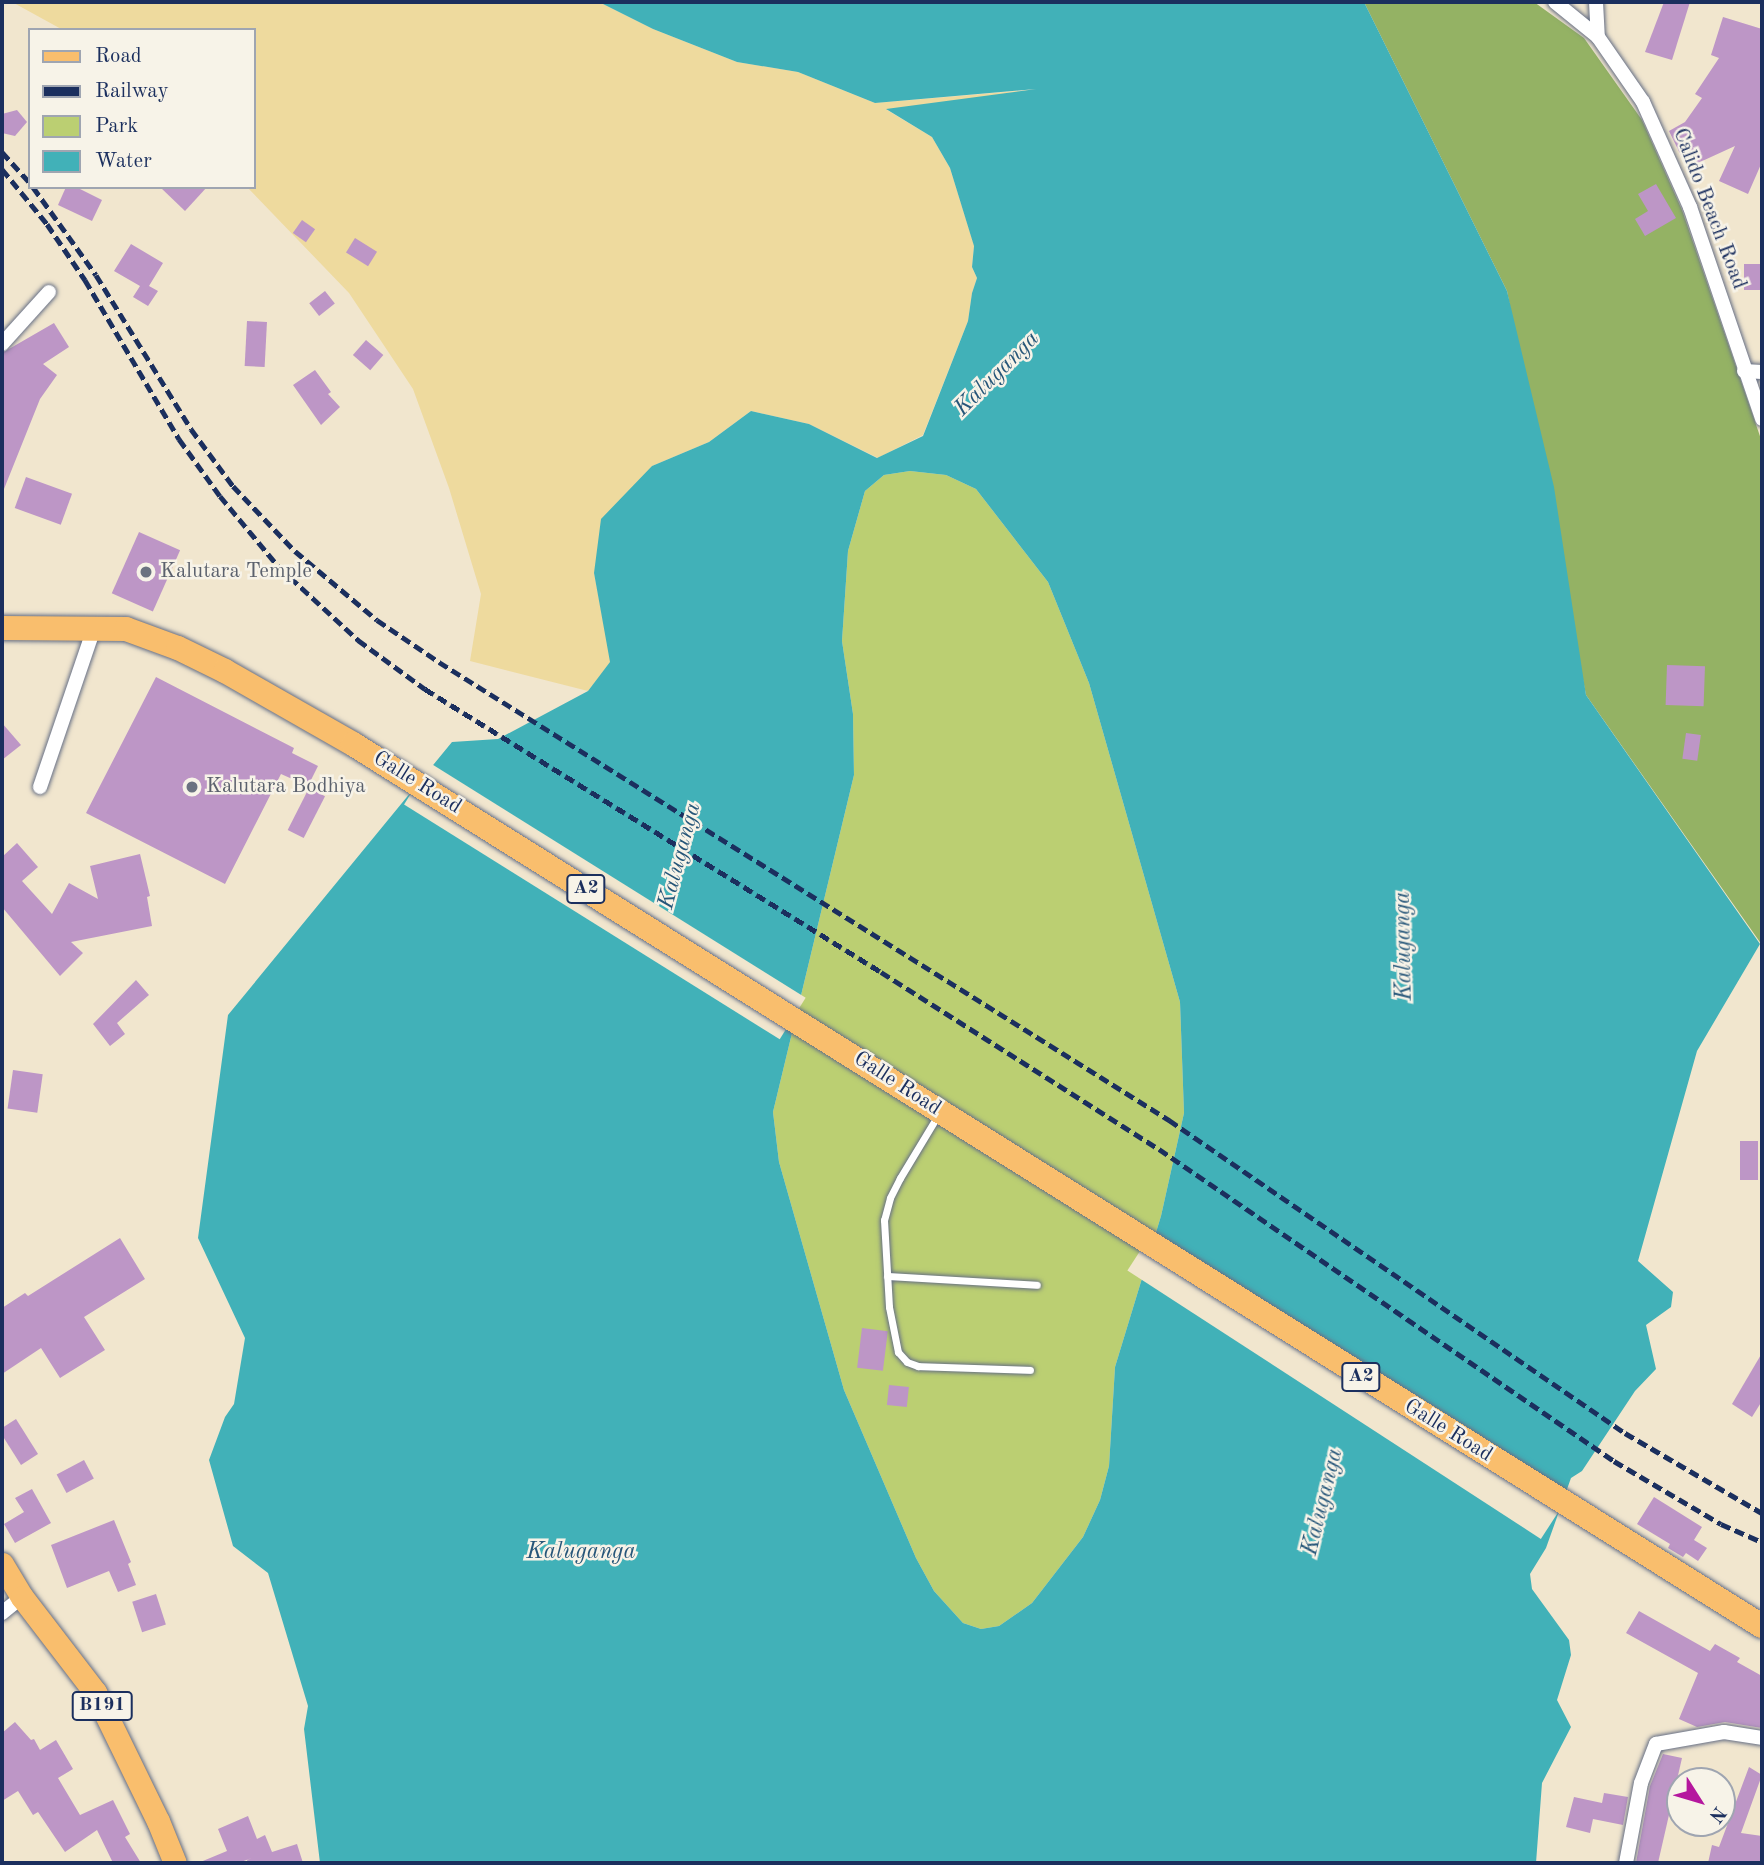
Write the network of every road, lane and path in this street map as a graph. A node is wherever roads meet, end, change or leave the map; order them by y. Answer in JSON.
{"nodes":[{"id":1,"x":1555,"y":2,"type":"edge"},
{"id":2,"x":1596,"y":2,"type":"edge"},
{"id":3,"x":1598,"y":37,"type":"junction"},
{"id":4,"x":49,"y":292,"type":"dead end"},
{"id":5,"x":2,"y":344,"type":"edge"},
{"id":6,"x":1744,"y":371,"type":"junction"},
{"id":7,"x":1762,"y":372,"type":"edge"},
{"id":8,"x":1762,"y":419,"type":"edge"},
{"id":9,"x":2,"y":628,"type":"edge"},
{"id":10,"x":94,"y":628,"type":"junction"},
{"id":11,"x":40,"y":787,"type":"dead end"},
{"id":12,"x":941,"y":1112,"type":"junction"},
{"id":13,"x":887,"y":1276,"type":"junction"},
{"id":14,"x":1037,"y":1285,"type":"dead end"},
{"id":15,"x":1030,"y":1370,"type":"dead end"},
{"id":16,"x":2,"y":1564,"type":"edge"},
{"id":17,"x":22,"y":1597,"type":"junction"},
{"id":18,"x":2,"y":1613,"type":"edge"},
{"id":19,"x":1762,"y":1626,"type":"edge"},
{"id":20,"x":1762,"y":1738,"type":"edge"},
{"id":21,"x":175,"y":1863,"type":"edge"},
{"id":22,"x":1626,"y":1863,"type":"edge"}],
"edges":[{"from":1,"to":3,"type":"street","name":"Calido Beach Road"},
{"from":2,"to":3,"type":"street"},
{"from":3,"to":6,"type":"street","name":"Calido Beach Road"},
{"from":4,"to":5,"type":"street"},
{"from":6,"to":7,"type":"street"},
{"from":6,"to":8,"type":"street","name":"Calido Beach Road"},
{"from":9,"to":10,"type":"highway","name":"Galle Road","number":"A2"},
{"from":10,"to":11,"type":"street"},
{"from":10,"to":12,"type":"highway","name":"Galle Road","number":"A2"},
{"from":12,"to":13,"type":"lane"},
{"from":12,"to":19,"type":"highway","name":"Galle Road","number":"A2"},
{"from":13,"to":14,"type":"lane"},
{"from":13,"to":15,"type":"lane"},
{"from":16,"to":17,"type":"main road","number":"B191"},
{"from":17,"to":18,"type":"street"},
{"from":17,"to":21,"type":"main road","number":"B191"},
{"from":20,"to":22,"type":"street"}]}
